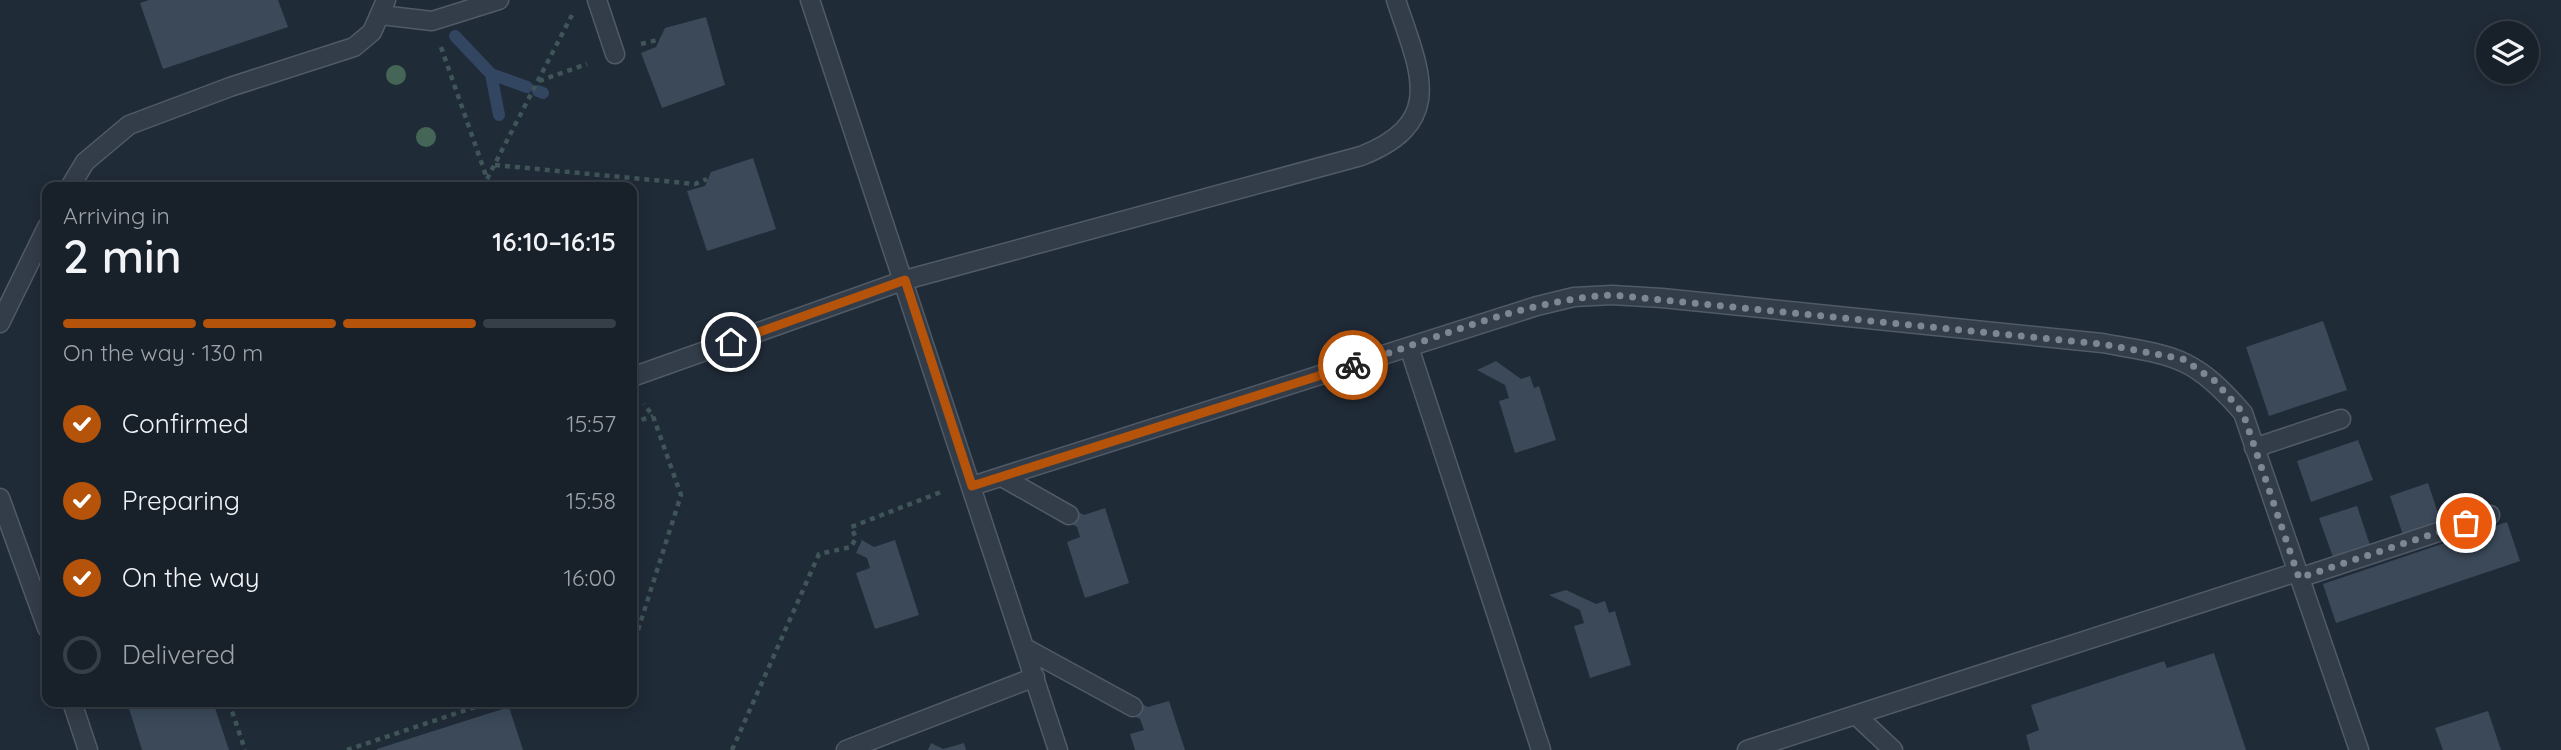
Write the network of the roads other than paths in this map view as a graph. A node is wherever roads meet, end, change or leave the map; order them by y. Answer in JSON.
{"nodes":[{"id":1,"x":499,"y":0,"type":"edge"},
{"id":2,"x":597,"y":0,"type":"edge"},
{"id":3,"x":810,"y":0,"type":"edge"},
{"id":4,"x":1396,"y":0,"type":"edge"},
{"id":5,"x":383,"y":8,"type":"edge"},
{"id":6,"x":615,"y":54,"type":"dead end"},
{"id":7,"x":73,"y":182,"type":"edge"},
{"id":8,"x":42,"y":237,"type":"edge"},
{"id":9,"x":905,"y":280,"type":"junction"},
{"id":10,"x":0,"y":323,"type":"edge"},
{"id":11,"x":1409,"y":347,"type":"junction"},
{"id":12,"x":637,"y":375,"type":"edge"},
{"id":13,"x":2341,"y":418,"type":"dead end"},
{"id":14,"x":2254,"y":449,"type":"junction"},
{"id":15,"x":1002,"y":477,"type":"junction"},
{"id":16,"x":971,"y":483,"type":"junction"},
{"id":17,"x":0,"y":498,"type":"edge"},
{"id":18,"x":2490,"y":515,"type":"dead end"},
{"id":19,"x":1069,"y":516,"type":"dead end"},
{"id":20,"x":2298,"y":575,"type":"junction"},
{"id":21,"x":39,"y":579,"type":"edge"},
{"id":22,"x":42,"y":597,"type":"edge"},
{"id":23,"x":1024,"y":648,"type":"junction"},
{"id":24,"x":1035,"y":677,"type":"junction"},
{"id":25,"x":74,"y":707,"type":"edge"},
{"id":26,"x":1133,"y":707,"type":"dead end"},
{"id":27,"x":1857,"y":716,"type":"junction"},
{"id":28,"x":88,"y":750,"type":"edge"},
{"id":29,"x":846,"y":750,"type":"edge"},
{"id":30,"x":1058,"y":750,"type":"edge"},
{"id":31,"x":1541,"y":750,"type":"edge"},
{"id":32,"x":1747,"y":750,"type":"edge"},
{"id":33,"x":1893,"y":750,"type":"edge"},
{"id":34,"x":2359,"y":750,"type":"edge"}],
"edges":[{"from":1,"to":5,"type":"lane"},
{"from":2,"to":6,"type":"lane"},
{"from":3,"to":9,"type":"lane"},
{"from":4,"to":9,"type":"lane"},
{"from":5,"to":7,"type":"lane"},
{"from":8,"to":10,"type":"lane"},
{"from":9,"to":12,"type":"lane"},
{"from":9,"to":16,"type":"lane"},
{"from":11,"to":14,"type":"lane"},
{"from":11,"to":15,"type":"lane"},
{"from":11,"to":31,"type":"lane"},
{"from":13,"to":14,"type":"lane"},
{"from":14,"to":20,"type":"lane"},
{"from":15,"to":16,"type":"lane"},
{"from":15,"to":19,"type":"lane"},
{"from":16,"to":23,"type":"lane"},
{"from":17,"to":21,"type":"lane"},
{"from":18,"to":20,"type":"lane"},
{"from":20,"to":27,"type":"lane"},
{"from":20,"to":34,"type":"lane"},
{"from":21,"to":22,"type":"lane"},
{"from":23,"to":24,"type":"lane"},
{"from":23,"to":26,"type":"lane"},
{"from":24,"to":29,"type":"lane"},
{"from":24,"to":30,"type":"lane"},
{"from":25,"to":28,"type":"lane"},
{"from":27,"to":32,"type":"lane"},
{"from":27,"to":33,"type":"lane"}]}
